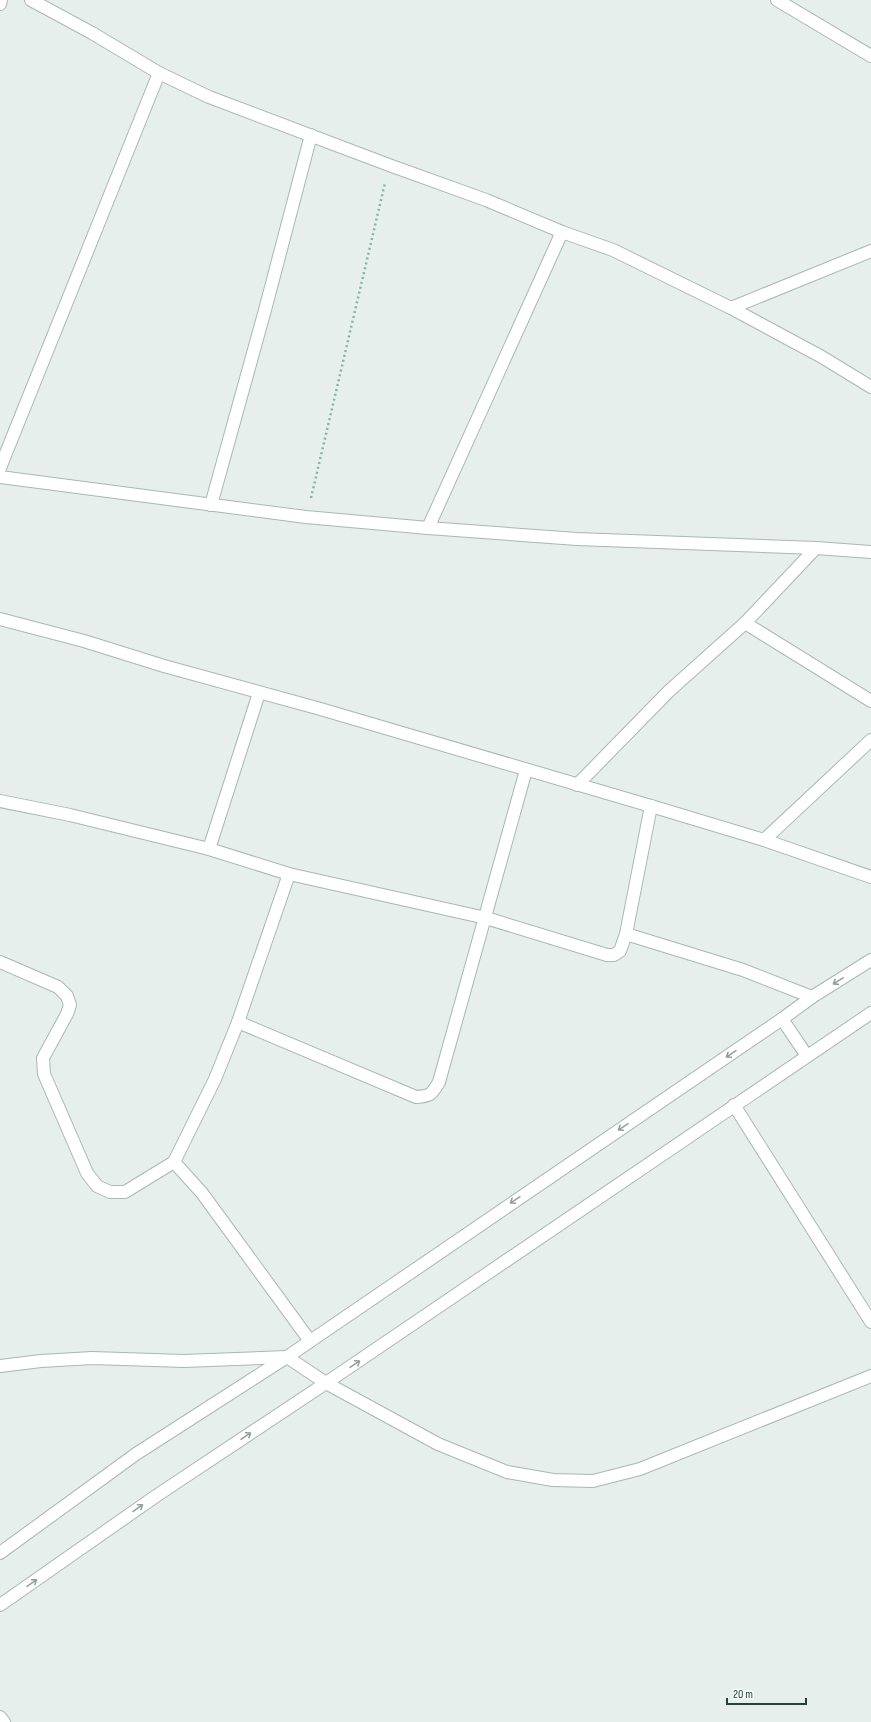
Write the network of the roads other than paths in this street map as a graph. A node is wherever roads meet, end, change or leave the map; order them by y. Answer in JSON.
{"nodes":[{"id":1,"x":1,"y":0,"type":"edge"},
{"id":2,"x":31,"y":0,"type":"edge"},
{"id":3,"x":777,"y":0,"type":"edge"},
{"id":4,"x":0,"y":4,"type":"edge"},
{"id":5,"x":871,"y":56,"type":"edge"},
{"id":6,"x":160,"y":74,"type":"junction"},
{"id":7,"x":311,"y":134,"type":"junction"},
{"id":8,"x":562,"y":232,"type":"junction"},
{"id":9,"x":871,"y":251,"type":"edge"},
{"id":10,"x":731,"y":308,"type":"junction"},
{"id":11,"x":871,"y":387,"type":"edge"},
{"id":12,"x":0,"y":468,"type":"edge"},
{"id":13,"x":0,"y":477,"type":"edge"},
{"id":14,"x":211,"y":505,"type":"junction"},
{"id":15,"x":428,"y":528,"type":"junction"},
{"id":16,"x":816,"y":548,"type":"junction"},
{"id":17,"x":871,"y":552,"type":"edge"},
{"id":18,"x":0,"y":619,"type":"edge"},
{"id":19,"x":745,"y":623,"type":"junction"},
{"id":20,"x":259,"y":693,"type":"junction"},
{"id":21,"x":871,"y":701,"type":"edge"},
{"id":22,"x":871,"y":740,"type":"edge"},
{"id":23,"x":526,"y":770,"type":"junction"},
{"id":24,"x":577,"y":785,"type":"junction"},
{"id":25,"x":0,"y":801,"type":"edge"},
{"id":26,"x":651,"y":806,"type":"junction"},
{"id":27,"x":764,"y":840,"type":"junction"},
{"id":28,"x":209,"y":849,"type":"junction"},
{"id":29,"x":289,"y":874,"type":"junction"},
{"id":30,"x":871,"y":877,"type":"edge"},
{"id":31,"x":486,"y":918,"type":"junction"},
{"id":32,"x":626,"y":934,"type":"junction"},
{"id":33,"x":871,"y":960,"type":"edge"},
{"id":34,"x":0,"y":962,"type":"edge"},
{"id":35,"x":812,"y":997,"type":"junction"},
{"id":36,"x":871,"y":1013,"type":"edge"},
{"id":37,"x":782,"y":1019,"type":"junction"},
{"id":38,"x":238,"y":1022,"type":"junction"},
{"id":39,"x":807,"y":1056,"type":"junction"},
{"id":40,"x":734,"y":1105,"type":"junction"},
{"id":41,"x":174,"y":1162,"type":"junction"},
{"id":42,"x":871,"y":1322,"type":"edge"},
{"id":43,"x":310,"y":1341,"type":"junction"},
{"id":44,"x":287,"y":1357,"type":"junction"},
{"id":45,"x":0,"y":1366,"type":"edge"},
{"id":46,"x":871,"y":1376,"type":"edge"},
{"id":47,"x":326,"y":1383,"type":"junction"},
{"id":48,"x":0,"y":1553,"type":"edge"},
{"id":49,"x":0,"y":1605,"type":"edge"},
{"id":50,"x":0,"y":1717,"type":"edge"},
{"id":51,"x":4,"y":1722,"type":"edge"}],
"edges":[{"from":1,"to":4,"type":"street"},
{"from":2,"to":6,"type":"street"},
{"from":3,"to":5,"type":"street"},
{"from":6,"to":7,"type":"street"},
{"from":6,"to":12,"type":"street"},
{"from":7,"to":8,"type":"street"},
{"from":7,"to":14,"type":"street"},
{"from":8,"to":10,"type":"street"},
{"from":8,"to":15,"type":"street"},
{"from":9,"to":10,"type":"street"},
{"from":10,"to":11,"type":"street"},
{"from":13,"to":14,"type":"street"},
{"from":14,"to":15,"type":"street"},
{"from":15,"to":16,"type":"street"},
{"from":16,"to":17,"type":"street"},
{"from":16,"to":19,"type":"street"},
{"from":18,"to":20,"type":"street"},
{"from":19,"to":21,"type":"street"},
{"from":19,"to":24,"type":"street"},
{"from":20,"to":23,"type":"street"},
{"from":20,"to":28,"type":"street"},
{"from":22,"to":27,"type":"street"},
{"from":23,"to":24,"type":"street"},
{"from":23,"to":31,"type":"street"},
{"from":24,"to":26,"type":"street"},
{"from":25,"to":28,"type":"street"},
{"from":26,"to":27,"type":"street"},
{"from":26,"to":32,"type":"street"},
{"from":27,"to":30,"type":"street"},
{"from":28,"to":29,"type":"street"},
{"from":29,"to":31,"type":"street"},
{"from":29,"to":38,"type":"street"},
{"from":31,"to":32,"type":"street"},
{"from":31,"to":38,"type":"street"},
{"from":32,"to":35,"type":"street"},
{"from":33,"to":35,"type":"street","one_way":true},
{"from":34,"to":41,"type":"street"},
{"from":35,"to":37,"type":"street"},
{"from":36,"to":39,"type":"street"},
{"from":37,"to":39,"type":"street"},
{"from":37,"to":43,"type":"street","one_way":true},
{"from":38,"to":41,"type":"street"},
{"from":39,"to":40,"type":"street"},
{"from":40,"to":42,"type":"street"},
{"from":47,"to":40,"type":"street","one_way":true},
{"from":41,"to":43,"type":"street"},
{"from":43,"to":44,"type":"street"},
{"from":44,"to":45,"type":"street"},
{"from":44,"to":47,"type":"street"},
{"from":44,"to":48,"type":"street"},
{"from":46,"to":47,"type":"street"},
{"from":49,"to":47,"type":"street","one_way":true},
{"from":50,"to":51,"type":"street"}]}
